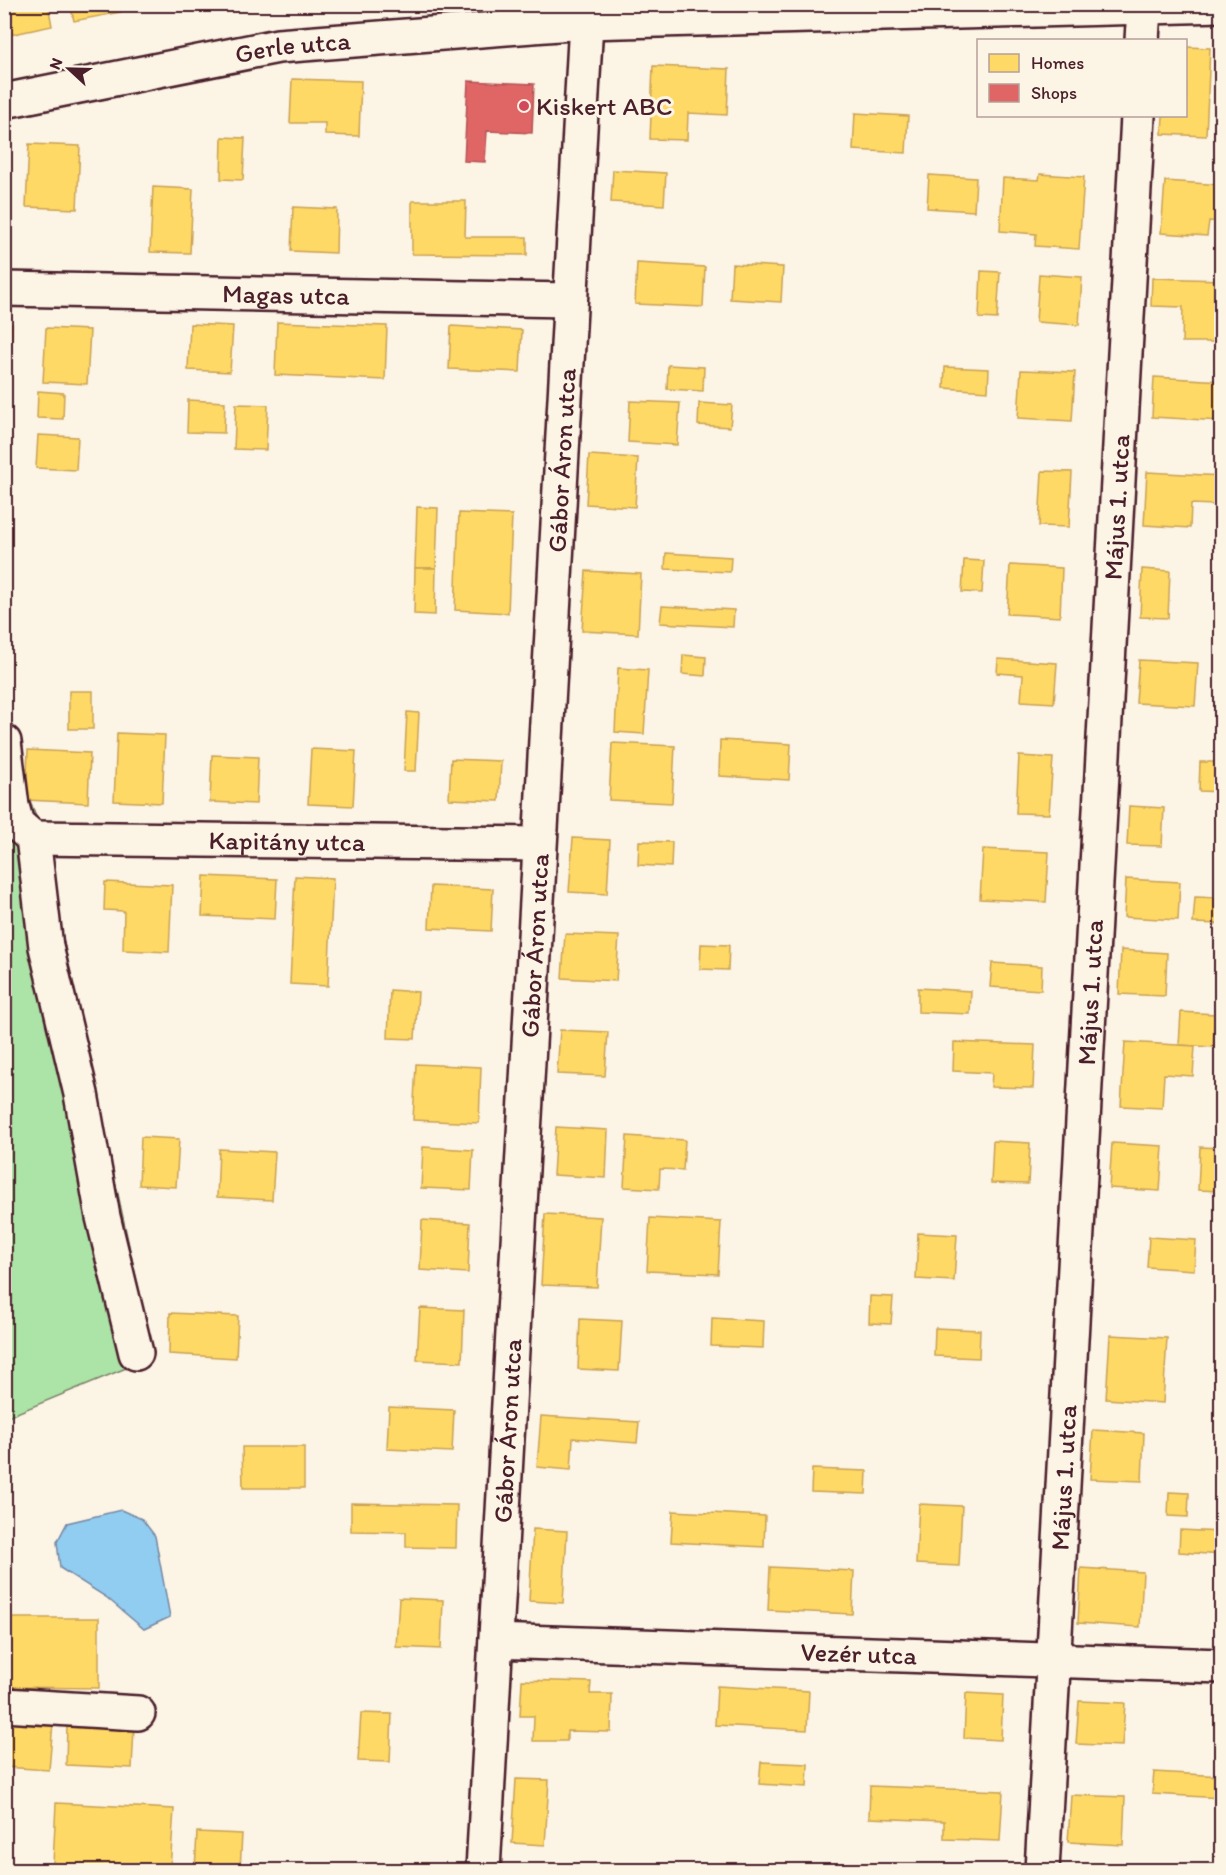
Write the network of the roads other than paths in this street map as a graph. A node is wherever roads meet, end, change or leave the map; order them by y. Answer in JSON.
{"nodes":[{"id":1,"x":1221,"y":5,"type":"edge"},
{"id":2,"x":1144,"y":8,"type":"junction"},
{"id":3,"x":586,"y":14,"type":"edge"},
{"id":4,"x":1142,"y":39,"type":"edge"},
{"id":5,"x":4,"y":101,"type":"edge"},
{"id":6,"x":1138,"y":117,"type":"edge"},
{"id":7,"x":4,"y":289,"type":"edge"},
{"id":8,"x":569,"y":300,"type":"junction"},
{"id":9,"x":4,"y":742,"type":"edge"},
{"id":10,"x":33,"y":838,"type":"junction"},
{"id":11,"x":539,"y":844,"type":"junction"},
{"id":12,"x":136,"y":1353,"type":"dead end"},
{"id":13,"x":496,"y":1641,"type":"junction"},
{"id":14,"x":1053,"y":1662,"type":"junction"},
{"id":15,"x":1221,"y":1666,"type":"edge"},
{"id":16,"x":4,"y":1705,"type":"edge"},
{"id":17,"x":138,"y":1713,"type":"dead end"},
{"id":18,"x":483,"y":1870,"type":"edge"},
{"id":19,"x":1042,"y":1870,"type":"edge"}],
"edges":[{"from":1,"to":2,"type":"street","name":"Gerle utca"},
{"from":2,"to":3,"type":"street","name":"Gerle utca"},
{"from":2,"to":4,"type":"street"},
{"from":3,"to":5,"type":"street","name":"Gerle utca"},
{"from":3,"to":8,"type":"street","name":"Gábor Áron utca"},
{"from":6,"to":14,"type":"street","name":"Május 1. utca"},
{"from":7,"to":8,"type":"street","name":"Magas utca"},
{"from":8,"to":11,"type":"street","name":"Gábor Áron utca"},
{"from":9,"to":10,"type":"street"},
{"from":10,"to":11,"type":"street","name":"Kapitány utca"},
{"from":10,"to":12,"type":"street"},
{"from":11,"to":13,"type":"street","name":"Gábor Áron utca"},
{"from":13,"to":14,"type":"street","name":"Vezér utca"},
{"from":13,"to":18,"type":"street","name":"Gábor Áron utca"},
{"from":14,"to":15,"type":"street","name":"Vezér utca"},
{"from":14,"to":19,"type":"street","name":"Május 1. utca"},
{"from":16,"to":17,"type":"street"}]}
